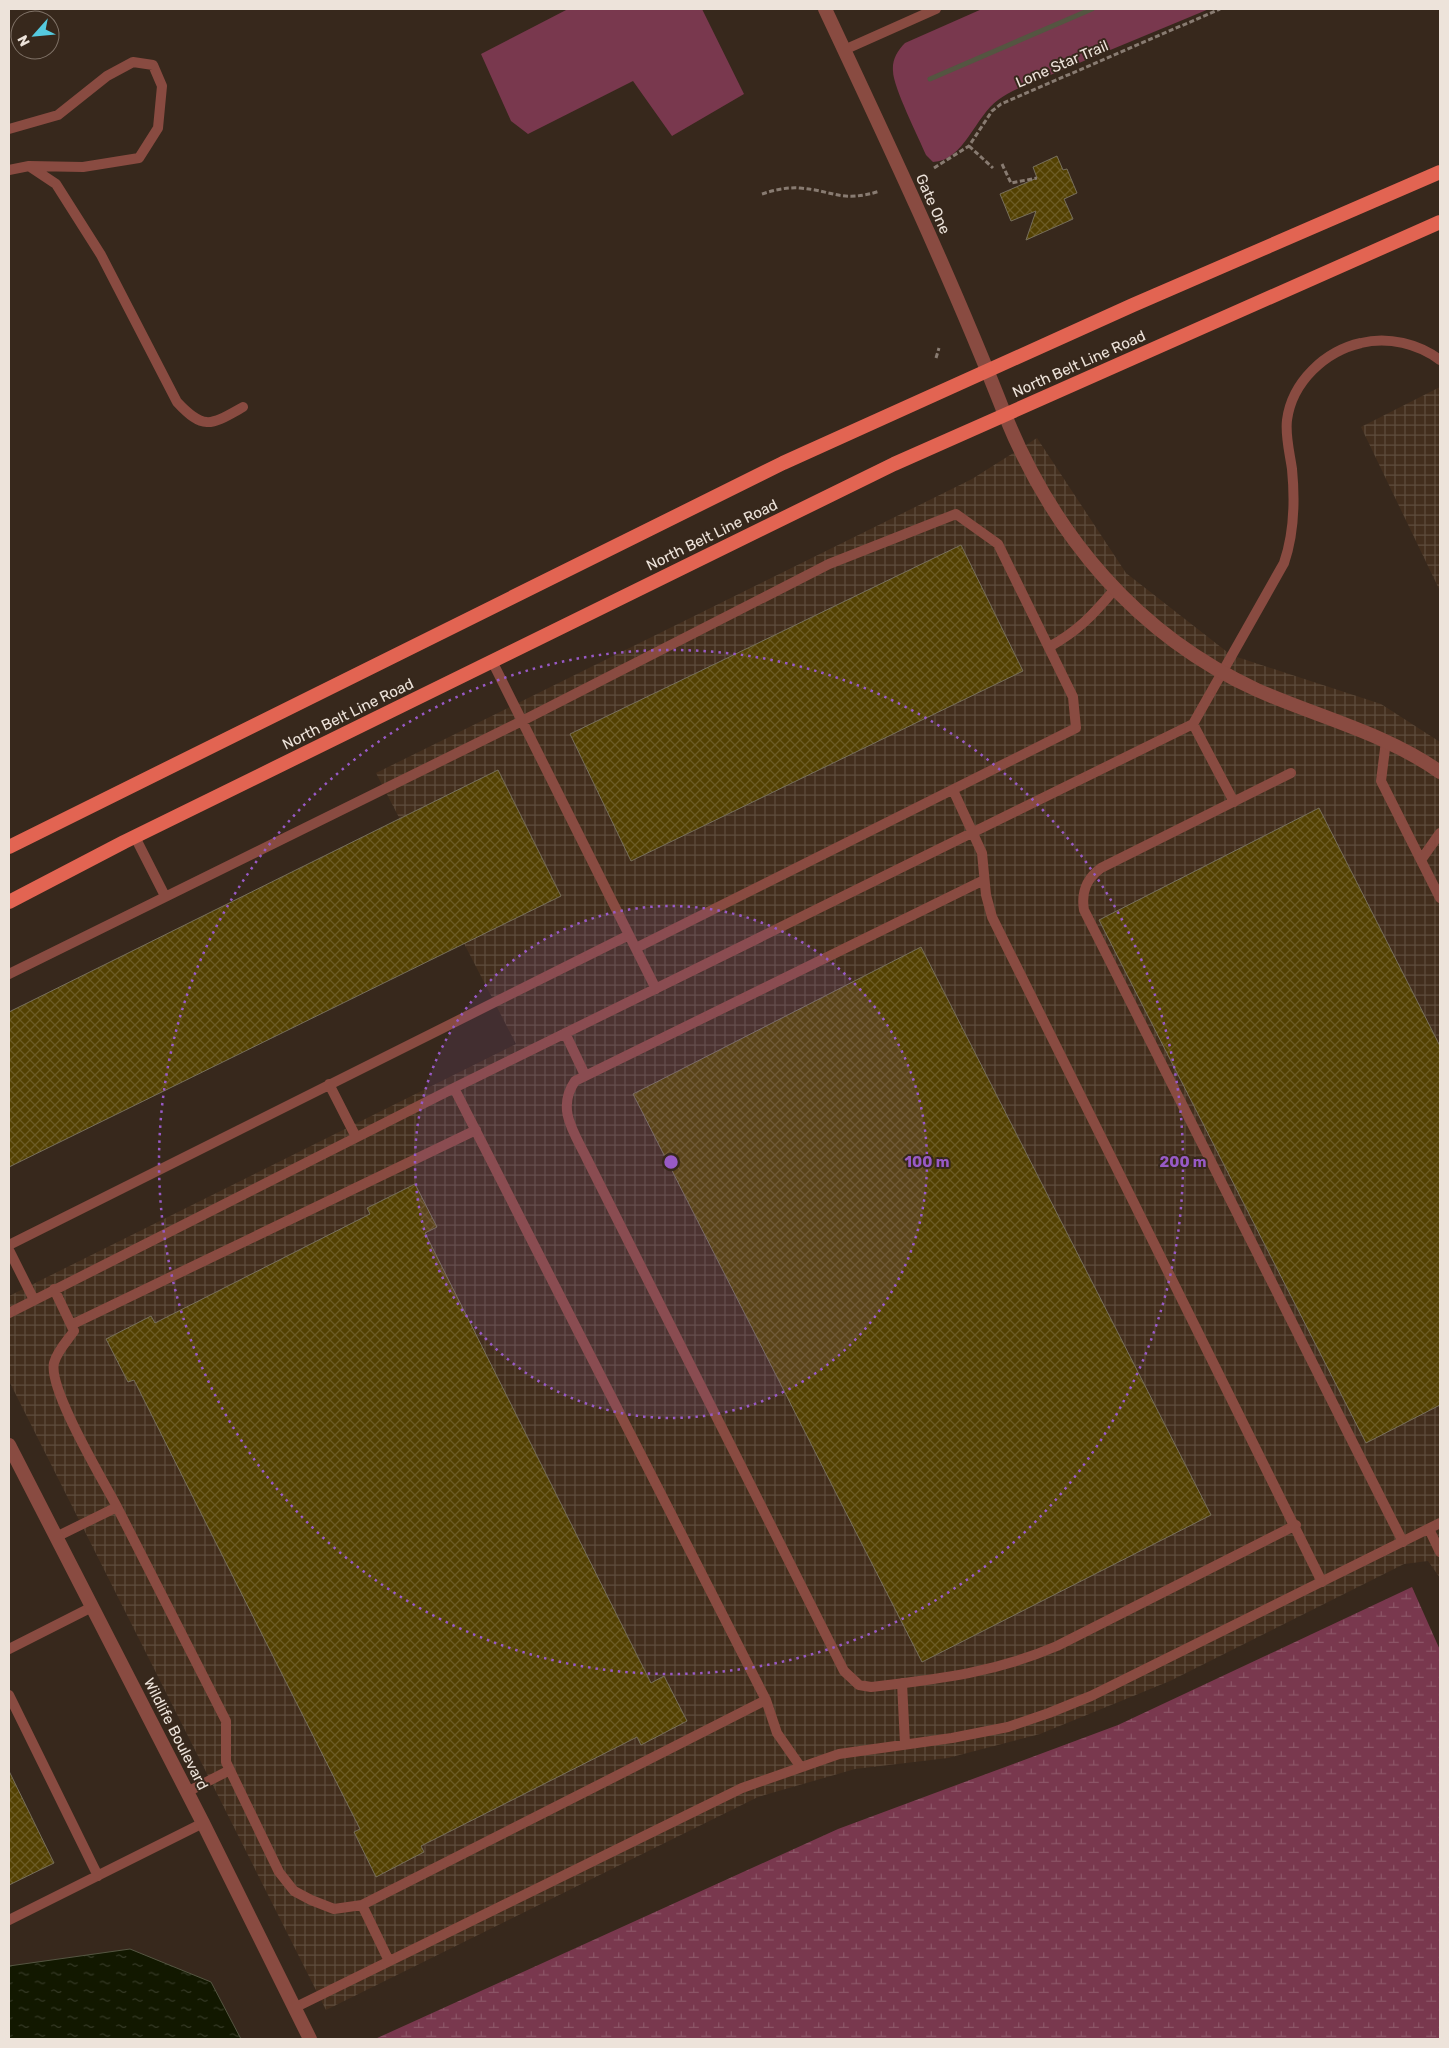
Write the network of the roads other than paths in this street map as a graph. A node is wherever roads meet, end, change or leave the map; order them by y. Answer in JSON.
{"nodes":[{"id":1,"x":825,"y":9,"type":"edge"},
{"id":2,"x":936,"y":9,"type":"edge"},
{"id":3,"x":844,"y":50,"type":"junction"},
{"id":4,"x":9,"y":129,"type":"edge"},
{"id":5,"x":29,"y":166,"type":"junction"},
{"id":6,"x":9,"y":170,"type":"edge"},
{"id":7,"x":1440,"y":172,"type":"edge"},
{"id":8,"x":1440,"y":222,"type":"edge"},
{"id":9,"x":1440,"y":359,"type":"edge"},
{"id":10,"x":988,"y":371,"type":"junction"},
{"id":11,"x":243,"y":407,"type":"dead end"},
{"id":12,"x":1005,"y":415,"type":"junction"},
{"id":13,"x":1114,"y":590,"type":"junction"},
{"id":14,"x":1049,"y":647,"type":"junction"},
{"id":15,"x":492,"y":661,"type":"junction"},
{"id":16,"x":1223,"y":670,"type":"junction"},
{"id":17,"x":522,"y":721,"type":"junction"},
{"id":18,"x":1193,"y":724,"type":"junction"},
{"id":19,"x":1386,"y":742,"type":"junction"},
{"id":20,"x":1440,"y":772,"type":"edge"},
{"id":21,"x":1291,"y":773,"type":"dead end"},
{"id":22,"x":953,"y":790,"type":"junction"},
{"id":23,"x":1234,"y":802,"type":"junction"},
{"id":24,"x":1440,"y":833,"type":"edge"},
{"id":25,"x":974,"y":834,"type":"junction"},
{"id":26,"x":135,"y":837,"type":"junction"},
{"id":27,"x":9,"y":847,"type":"edge"},
{"id":28,"x":1421,"y":860,"type":"junction"},
{"id":29,"x":984,"y":880,"type":"junction"},
{"id":30,"x":165,"y":896,"type":"junction"},
{"id":31,"x":1440,"y":898,"type":"edge"},
{"id":32,"x":9,"y":902,"type":"edge"},
{"id":33,"x":629,"y":935,"type":"junction"},
{"id":34,"x":636,"y":948,"type":"junction"},
{"id":35,"x":9,"y":974,"type":"edge"},
{"id":36,"x":656,"y":989,"type":"junction"},
{"id":37,"x":565,"y":1033,"type":"junction"},
{"id":38,"x":585,"y":1075,"type":"junction"},
{"id":39,"x":329,"y":1084,"type":"junction"},
{"id":40,"x":454,"y":1088,"type":"junction"},
{"id":41,"x":476,"y":1130,"type":"junction"},
{"id":42,"x":356,"y":1137,"type":"junction"},
{"id":43,"x":9,"y":1245,"type":"edge"},
{"id":44,"x":9,"y":1250,"type":"edge"},
{"id":45,"x":54,"y":1289,"type":"junction"},
{"id":46,"x":34,"y":1300,"type":"junction"},
{"id":47,"x":9,"y":1313,"type":"edge"},
{"id":48,"x":71,"y":1324,"type":"junction"},
{"id":49,"x":9,"y":1445,"type":"edge"},
{"id":50,"x":117,"y":1506,"type":"junction"},
{"id":51,"x":1440,"y":1523,"type":"edge"},
{"id":52,"x":1296,"y":1525,"type":"junction"},
{"id":53,"x":1428,"y":1529,"type":"junction"},
{"id":54,"x":56,"y":1537,"type":"junction"},
{"id":55,"x":1402,"y":1542,"type":"junction"},
{"id":56,"x":1440,"y":1552,"type":"edge"},
{"id":57,"x":1322,"y":1582,"type":"junction"},
{"id":58,"x":92,"y":1607,"type":"junction"},
{"id":59,"x":9,"y":1649,"type":"edge"},
{"id":60,"x":902,"y":1683,"type":"junction"},
{"id":61,"x":9,"y":1695,"type":"edge"},
{"id":62,"x":766,"y":1700,"type":"junction"},
{"id":63,"x":905,"y":1744,"type":"junction"},
{"id":64,"x":800,"y":1766,"type":"junction"},
{"id":65,"x":230,"y":1770,"type":"junction"},
{"id":66,"x":187,"y":1792,"type":"junction"},
{"id":67,"x":203,"y":1823,"type":"junction"},
{"id":68,"x":98,"y":1876,"type":"junction"},
{"id":69,"x":362,"y":1905,"type":"junction"},
{"id":70,"x":9,"y":1920,"type":"edge"},
{"id":71,"x":389,"y":1961,"type":"junction"},
{"id":72,"x":294,"y":2008,"type":"junction"},
{"id":73,"x":310,"y":2039,"type":"edge"}],
"edges":[{"from":1,"to":3,"type":"street","name":"Gate One"},
{"from":2,"to":3,"type":"lane"},
{"from":3,"to":10,"type":"street","name":"Gate One"},
{"from":4,"to":5,"type":"lane"},
{"from":5,"to":6,"type":"lane"},
{"from":5,"to":11,"type":"lane"},
{"from":7,"to":10,"type":"main road","name":"North Belt Line Road"},
{"from":8,"to":12,"type":"main road","name":"North Belt Line Road"},
{"from":9,"to":16,"type":"lane"},
{"from":10,"to":12,"type":"street","name":"Gate One"},
{"from":10,"to":27,"type":"main road","name":"North Belt Line Road"},
{"from":12,"to":13,"type":"street","name":"Gate One"},
{"from":12,"to":15,"type":"main road","name":"North Belt Line Road"},
{"from":13,"to":14,"type":"lane"},
{"from":13,"to":16,"type":"street","name":"Gate One"},
{"from":14,"to":17,"type":"lane"},
{"from":14,"to":22,"type":"lane"},
{"from":15,"to":17,"type":"lane"},
{"from":15,"to":26,"type":"main road","name":"North Belt Line Road"},
{"from":16,"to":18,"type":"lane"},
{"from":16,"to":19,"type":"street","name":"Gate One"},
{"from":17,"to":30,"type":"lane"},
{"from":17,"to":33,"type":"lane"},
{"from":18,"to":23,"type":"lane"},
{"from":18,"to":25,"type":"lane"},
{"from":19,"to":20,"type":"street","name":"Gate One"},
{"from":19,"to":28,"type":"lane"},
{"from":21,"to":23,"type":"lane"},
{"from":22,"to":25,"type":"lane"},
{"from":22,"to":34,"type":"lane"},
{"from":23,"to":55,"type":"lane"},
{"from":24,"to":28,"type":"lane"},
{"from":25,"to":29,"type":"lane"},
{"from":25,"to":36,"type":"lane"},
{"from":26,"to":30,"type":"lane"},
{"from":26,"to":32,"type":"main road","name":"North Belt Line Road"},
{"from":28,"to":31,"type":"lane"},
{"from":29,"to":38,"type":"lane"},
{"from":29,"to":52,"type":"lane"},
{"from":30,"to":35,"type":"lane"},
{"from":33,"to":34,"type":"lane"},
{"from":33,"to":39,"type":"lane"},
{"from":34,"to":36,"type":"lane"},
{"from":36,"to":37,"type":"lane"},
{"from":37,"to":38,"type":"lane"},
{"from":37,"to":40,"type":"lane"},
{"from":38,"to":60,"type":"lane"},
{"from":39,"to":42,"type":"lane"},
{"from":39,"to":43,"type":"lane"},
{"from":40,"to":41,"type":"lane"},
{"from":40,"to":42,"type":"lane"},
{"from":41,"to":48,"type":"lane"},
{"from":41,"to":62,"type":"lane"},
{"from":42,"to":45,"type":"lane"},
{"from":44,"to":46,"type":"lane"},
{"from":45,"to":46,"type":"lane"},
{"from":45,"to":48,"type":"lane"},
{"from":46,"to":47,"type":"lane"},
{"from":48,"to":50,"type":"lane"},
{"from":49,"to":54,"type":"street","name":"Wildlife Boulevard"},
{"from":50,"to":54,"type":"lane"},
{"from":50,"to":65,"type":"lane"},
{"from":51,"to":53,"type":"lane"},
{"from":52,"to":57,"type":"lane"},
{"from":52,"to":60,"type":"lane"},
{"from":53,"to":55,"type":"lane"},
{"from":53,"to":56,"type":"lane"},
{"from":54,"to":58,"type":"street","name":"Wildlife Boulevard"},
{"from":55,"to":57,"type":"lane"},
{"from":57,"to":63,"type":"lane"},
{"from":58,"to":59,"type":"lane"},
{"from":58,"to":66,"type":"street","name":"Wildlife Boulevard"},
{"from":60,"to":63,"type":"lane"},
{"from":61,"to":68,"type":"lane"},
{"from":62,"to":64,"type":"lane"},
{"from":62,"to":69,"type":"lane"},
{"from":63,"to":64,"type":"lane"},
{"from":64,"to":71,"type":"lane"},
{"from":65,"to":66,"type":"lane"},
{"from":65,"to":69,"type":"lane"},
{"from":66,"to":67,"type":"street","name":"Wildlife Boulevard"},
{"from":67,"to":68,"type":"lane"},
{"from":67,"to":72,"type":"street","name":"Wildlife Boulevard"},
{"from":68,"to":70,"type":"lane"},
{"from":69,"to":71,"type":"lane"},
{"from":71,"to":72,"type":"lane"},
{"from":72,"to":73,"type":"street","name":"Wildlife Boulevard"}]}
